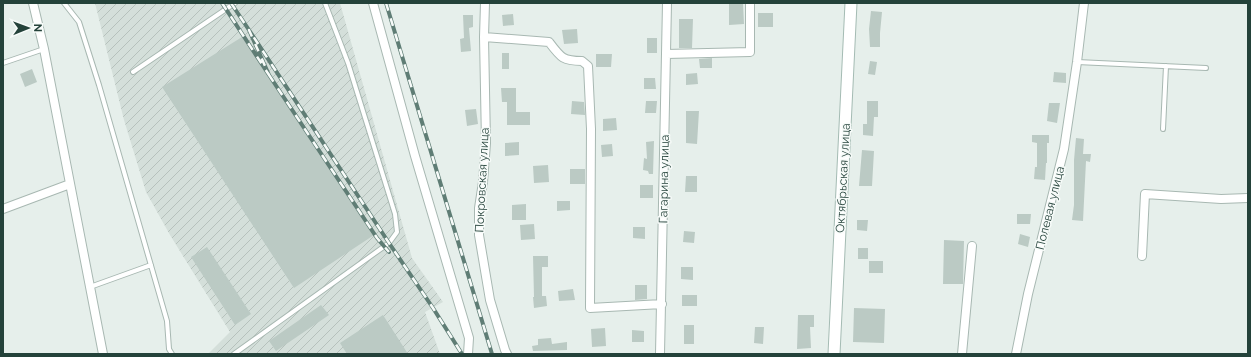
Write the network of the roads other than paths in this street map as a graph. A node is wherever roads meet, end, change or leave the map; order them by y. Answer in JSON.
{"nodes":[{"id":1,"x":33,"y":3,"type":"edge"},
{"id":2,"x":64,"y":3,"type":"edge"},
{"id":3,"x":235,"y":3,"type":"edge"},
{"id":4,"x":325,"y":3,"type":"edge"},
{"id":5,"x":373,"y":3,"type":"edge"},
{"id":6,"x":485,"y":3,"type":"edge"},
{"id":7,"x":666,"y":3,"type":"edge"},
{"id":8,"x":750,"y":3,"type":"edge"},
{"id":9,"x":851,"y":3,"type":"edge"},
{"id":10,"x":1084,"y":3,"type":"edge"},
{"id":11,"x":484,"y":37,"type":"junction"},
{"id":12,"x":44,"y":50,"type":"junction"},
{"id":13,"x":666,"y":54,"type":"junction"},
{"id":14,"x":1077,"y":62,"type":"junction"},
{"id":15,"x":3,"y":63,"type":"edge"},
{"id":16,"x":1166,"y":66,"type":"junction"},
{"id":17,"x":1206,"y":68,"type":"dead end"},
{"id":18,"x":133,"y":72,"type":"dead end"},
{"id":19,"x":1163,"y":129,"type":"dead end"},
{"id":20,"x":70,"y":184,"type":"junction"},
{"id":21,"x":1248,"y":198,"type":"edge"},
{"id":22,"x":3,"y":209,"type":"edge"},
{"id":23,"x":972,"y":246,"type":"dead end"},
{"id":24,"x":1142,"y":256,"type":"dead end"},
{"id":25,"x":151,"y":265,"type":"junction"},
{"id":26,"x":90,"y":287,"type":"junction"},
{"id":27,"x":662,"y":304,"type":"junction"},
{"id":28,"x":103,"y":354,"type":"edge"},
{"id":29,"x":172,"y":354,"type":"edge"},
{"id":30,"x":234,"y":354,"type":"edge"},
{"id":31,"x":468,"y":354,"type":"edge"},
{"id":32,"x":507,"y":354,"type":"edge"},
{"id":33,"x":660,"y":354,"type":"edge"},
{"id":34,"x":834,"y":354,"type":"edge"},
{"id":35,"x":962,"y":354,"type":"edge"},
{"id":36,"x":1016,"y":354,"type":"edge"}],
"edges":[{"from":1,"to":12,"type":"street"},
{"from":2,"to":25,"type":"lane"},
{"from":3,"to":18,"type":"lane"},
{"from":4,"to":30,"type":"lane"},
{"from":5,"to":31,"type":"street"},
{"from":6,"to":11,"type":"street","name":"Покровская улица"},
{"from":7,"to":13,"type":"street","name":"Гагарина улица"},
{"from":8,"to":13,"type":"street"},
{"from":9,"to":34,"type":"street","name":"Октябрьская улица"},
{"from":10,"to":14,"type":"street","name":"Полевая улица"},
{"from":11,"to":27,"type":"street"},
{"from":11,"to":32,"type":"street","name":"Покровская улица"},
{"from":12,"to":15,"type":"lane"},
{"from":12,"to":20,"type":"street"},
{"from":13,"to":27,"type":"street","name":"Гагарина улица"},
{"from":14,"to":16,"type":"lane"},
{"from":14,"to":36,"type":"street","name":"Полевая улица"},
{"from":16,"to":17,"type":"lane"},
{"from":16,"to":19,"type":"lane"},
{"from":20,"to":22,"type":"street"},
{"from":20,"to":26,"type":"street"},
{"from":21,"to":24,"type":"street"},
{"from":23,"to":35,"type":"street"},
{"from":25,"to":26,"type":"lane"},
{"from":25,"to":29,"type":"lane"},
{"from":26,"to":28,"type":"street"},
{"from":27,"to":33,"type":"street","name":"Гагарина улица"}]}
